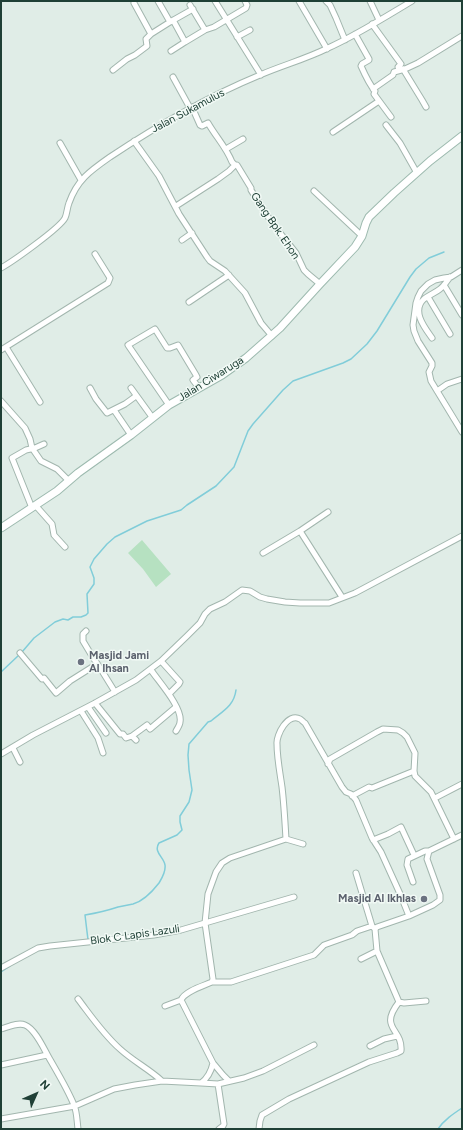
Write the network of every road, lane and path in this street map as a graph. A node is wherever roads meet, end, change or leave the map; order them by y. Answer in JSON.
{"nodes":[{"id":1,"x":158,"y":1,"type":"edge"},
{"id":2,"x":215,"y":1,"type":"edge"},
{"id":3,"x":245,"y":1,"type":"edge"},
{"id":4,"x":299,"y":1,"type":"edge"},
{"id":5,"x":326,"y":1,"type":"edge"},
{"id":6,"x":370,"y":1,"type":"edge"},
{"id":7,"x":412,"y":1,"type":"edge"},
{"id":8,"x":134,"y":3,"type":"dead end"},
{"id":9,"x":190,"y":4,"type":"dead end"},
{"id":10,"x":193,"y":9,"type":"junction"},
{"id":11,"x":226,"y":20,"type":"junction"},
{"id":12,"x":379,"y":20,"type":"junction"},
{"id":13,"x":172,"y":21,"type":"junction"},
{"id":14,"x":372,"y":24,"type":"junction"},
{"id":15,"x":205,"y":30,"type":"junction"},
{"id":16,"x":250,"y":30,"type":"dead end"},
{"id":17,"x":151,"y":34,"type":"junction"},
{"id":18,"x":355,"y":34,"type":"junction"},
{"id":19,"x":462,"y":36,"type":"edge"},
{"id":20,"x":237,"y":37,"type":"junction"},
{"id":21,"x":345,"y":40,"type":"junction"},
{"id":22,"x":184,"y":42,"type":"junction"},
{"id":23,"x":326,"y":49,"type":"junction"},
{"id":24,"x":171,"y":51,"type":"dead end"},
{"id":25,"x":113,"y":70,"type":"dead end"},
{"id":26,"x":401,"y":70,"type":"junction"},
{"id":27,"x":260,"y":75,"type":"junction"},
{"id":28,"x":173,"y":77,"type":"dead end"},
{"id":29,"x":373,"y":89,"type":"junction"},
{"id":30,"x":379,"y":101,"type":"junction"},
{"id":31,"x":191,"y":107,"type":"junction"},
{"id":32,"x":426,"y":107,"type":"dead end"},
{"id":33,"x":391,"y":117,"type":"dead end"},
{"id":34,"x":386,"y":125,"type":"dead end"},
{"id":35,"x":333,"y":132,"type":"dead end"},
{"id":36,"x":462,"y":136,"type":"edge"},
{"id":37,"x":243,"y":139,"type":"dead end"},
{"id":38,"x":134,"y":141,"type":"junction"},
{"id":39,"x":60,"y":143,"type":"dead end"},
{"id":40,"x":226,"y":149,"type":"junction"},
{"id":41,"x":235,"y":164,"type":"junction"},
{"id":42,"x":417,"y":173,"type":"junction"},
{"id":43,"x":81,"y":180,"type":"junction"},
{"id":44,"x":314,"y":191,"type":"dead end"},
{"id":45,"x":176,"y":206,"type":"junction"},
{"id":46,"x":192,"y":234,"type":"junction"},
{"id":47,"x":362,"y":236,"type":"junction"},
{"id":48,"x":182,"y":240,"type":"dead end"},
{"id":49,"x":95,"y":254,"type":"dead end"},
{"id":50,"x":1,"y":268,"type":"edge"},
{"id":51,"x":462,"y":270,"type":"edge"},
{"id":52,"x":229,"y":275,"type":"junction"},
{"id":53,"x":451,"y":277,"type":"junction"},
{"id":54,"x":320,"y":284,"type":"junction"},
{"id":55,"x":444,"y":285,"type":"junction"},
{"id":56,"x":428,"y":297,"type":"junction"},
{"id":57,"x":189,"y":302,"type":"dead end"},
{"id":58,"x":462,"y":315,"type":"edge"},
{"id":59,"x":450,"y":334,"type":"dead end"},
{"id":60,"x":272,"y":336,"type":"junction"},
{"id":61,"x":432,"y":338,"type":"dead end"},
{"id":62,"x":4,"y":348,"type":"edge"},
{"id":63,"x":462,"y":379,"type":"edge"},
{"id":64,"x":90,"y":388,"type":"dead end"},
{"id":65,"x":131,"y":388,"type":"dead end"},
{"id":66,"x":199,"y":388,"type":"junction"},
{"id":67,"x":437,"y":391,"type":"junction"},
{"id":68,"x":136,"y":396,"type":"junction"},
{"id":69,"x":1,"y":402,"type":"edge"},
{"id":70,"x":40,"y":402,"type":"dead end"},
{"id":71,"x":169,"y":405,"type":"junction"},
{"id":72,"x":114,"y":410,"type":"junction"},
{"id":73,"x":152,"y":417,"type":"junction"},
{"id":74,"x":462,"y":432,"type":"edge"},
{"id":75,"x":131,"y":435,"type":"junction"},
{"id":76,"x":44,"y":444,"type":"dead end"},
{"id":77,"x":32,"y":448,"type":"junction"},
{"id":78,"x":70,"y":481,"type":"junction"},
{"id":79,"x":34,"y":507,"type":"junction"},
{"id":80,"x":328,"y":512,"type":"dead end"},
{"id":81,"x":1,"y":528,"type":"edge"},
{"id":82,"x":300,"y":531,"type":"junction"},
{"id":83,"x":462,"y":536,"type":"edge"},
{"id":84,"x":64,"y":546,"type":"dead end"},
{"id":85,"x":263,"y":553,"type":"dead end"},
{"id":86,"x":342,"y":597,"type":"junction"},
{"id":87,"x":86,"y":631,"type":"dead end"},
{"id":88,"x":20,"y":653,"type":"dead end"},
{"id":89,"x":161,"y":661,"type":"junction"},
{"id":90,"x":97,"y":664,"type":"junction"},
{"id":91,"x":151,"y":670,"type":"junction"},
{"id":92,"x":115,"y":692,"type":"junction"},
{"id":93,"x":169,"y":694,"type":"junction"},
{"id":94,"x":95,"y":703,"type":"junction"},
{"id":95,"x":88,"y":707,"type":"junction"},
{"id":96,"x":176,"y":707,"type":"junction"},
{"id":97,"x":81,"y":711,"type":"junction"},
{"id":98,"x":176,"y":731,"type":"dead end"},
{"id":99,"x":106,"y":734,"type":"dead end"},
{"id":100,"x":13,"y":748,"type":"junction"},
{"id":101,"x":103,"y":753,"type":"dead end"},
{"id":102,"x":1,"y":754,"type":"edge"},
{"id":103,"x":20,"y":762,"type":"dead end"},
{"id":104,"x":328,"y":764,"type":"junction"},
{"id":105,"x":414,"y":771,"type":"junction"},
{"id":106,"x":462,"y":784,"type":"edge"},
{"id":107,"x":352,"y":796,"type":"junction"},
{"id":108,"x":435,"y":798,"type":"junction"},
{"id":109,"x":462,"y":835,"type":"edge"},
{"id":110,"x":286,"y":839,"type":"junction"},
{"id":111,"x":454,"y":839,"type":"junction"},
{"id":112,"x":373,"y":840,"type":"junction"},
{"id":113,"x":303,"y":844,"type":"dead end"},
{"id":114,"x":429,"y":851,"type":"junction"},
{"id":115,"x":414,"y":855,"type":"junction"},
{"id":116,"x":356,"y":873,"type":"dead end"},
{"id":117,"x":412,"y":882,"type":"dead end"},
{"id":118,"x":294,"y":897,"type":"dead end"},
{"id":119,"x":409,"y":916,"type":"junction"},
{"id":120,"x":205,"y":922,"type":"junction"},
{"id":121,"x":374,"y":928,"type":"junction"},
{"id":122,"x":377,"y":951,"type":"junction"},
{"id":123,"x":361,"y":959,"type":"dead end"},
{"id":124,"x":1,"y":968,"type":"edge"},
{"id":125,"x":212,"y":982,"type":"junction"},
{"id":126,"x":78,"y":998,"type":"dead end"},
{"id":127,"x":181,"y":1000,"type":"junction"},
{"id":128,"x":426,"y":1000,"type":"dead end"},
{"id":129,"x":399,"y":1002,"type":"junction"},
{"id":130,"x":165,"y":1006,"type":"dead end"},
{"id":131,"x":1,"y":1029,"type":"edge"},
{"id":132,"x":397,"y":1036,"type":"junction"},
{"id":133,"x":314,"y":1045,"type":"dead end"},
{"id":134,"x":370,"y":1046,"type":"dead end"},
{"id":135,"x":47,"y":1055,"type":"junction"},
{"id":136,"x":213,"y":1063,"type":"junction"},
{"id":137,"x":1,"y":1065,"type":"edge"},
{"id":138,"x":229,"y":1080,"type":"junction"},
{"id":139,"x":162,"y":1081,"type":"junction"},
{"id":140,"x":201,"y":1084,"type":"junction"},
{"id":141,"x":218,"y":1084,"type":"junction"},
{"id":142,"x":75,"y":1106,"type":"junction"},
{"id":143,"x":1,"y":1119,"type":"edge"},
{"id":144,"x":78,"y":1129,"type":"edge"},
{"id":145,"x":220,"y":1129,"type":"edge"},
{"id":146,"x":259,"y":1129,"type":"edge"}],
"edges":[{"from":1,"to":13,"type":"street"},
{"from":2,"to":11,"type":"street"},
{"from":3,"to":11,"type":"street"},
{"from":4,"to":23,"type":"street"},
{"from":5,"to":21,"type":"street"},
{"from":6,"to":12,"type":"street"},
{"from":7,"to":12,"type":"street","name":"Jalan Sukamulus"},
{"from":8,"to":17,"type":"street"},
{"from":9,"to":10,"type":"street"},
{"from":10,"to":13,"type":"street"},
{"from":10,"to":15,"type":"street"},
{"from":11,"to":15,"type":"street"},
{"from":11,"to":20,"type":"street"},
{"from":12,"to":14,"type":"street","name":"Jalan Sukamulus"},
{"from":13,"to":17,"type":"street"},
{"from":13,"to":22,"type":"street"},
{"from":14,"to":18,"type":"street","name":"Jalan Sukamulus"},
{"from":14,"to":26,"type":"street"},
{"from":15,"to":22,"type":"street"},
{"from":16,"to":20,"type":"street"},
{"from":17,"to":25,"type":"street"},
{"from":18,"to":21,"type":"street","name":"Jalan Sukamulus"},
{"from":18,"to":29,"type":"street"},
{"from":19,"to":26,"type":"street"},
{"from":20,"to":27,"type":"street"},
{"from":21,"to":23,"type":"street","name":"Jalan Sukamulus"},
{"from":22,"to":24,"type":"street"},
{"from":23,"to":27,"type":"street","name":"Jalan Sukamulus"},
{"from":26,"to":29,"type":"street"},
{"from":26,"to":32,"type":"street"},
{"from":27,"to":31,"type":"street","name":"Jalan Sukamulus"},
{"from":28,"to":31,"type":"street"},
{"from":29,"to":30,"type":"street"},
{"from":30,"to":33,"type":"street"},
{"from":30,"to":35,"type":"street"},
{"from":31,"to":38,"type":"street","name":"Jalan Sukamulus"},
{"from":31,"to":40,"type":"street","name":"Gang Bpk. Ehon"},
{"from":34,"to":42,"type":"street"},
{"from":36,"to":42,"type":"street","name":"Jalan Ciwaruga"},
{"from":37,"to":40,"type":"street"},
{"from":38,"to":43,"type":"street","name":"Jalan Sukamulus"},
{"from":38,"to":45,"type":"street"},
{"from":39,"to":43,"type":"street"},
{"from":40,"to":41,"type":"street","name":"Gang Bpk. Ehon"},
{"from":41,"to":45,"type":"street"},
{"from":41,"to":54,"type":"street","name":"Gang Bpk. Ehon"},
{"from":42,"to":47,"type":"street","name":"Jalan Ciwaruga"},
{"from":43,"to":50,"type":"street","name":"Jalan Sukamulus"},
{"from":44,"to":47,"type":"street"},
{"from":45,"to":46,"type":"street"},
{"from":46,"to":48,"type":"street"},
{"from":46,"to":52,"type":"street"},
{"from":47,"to":54,"type":"street","name":"Jalan Ciwaruga"},
{"from":49,"to":62,"type":"street"},
{"from":51,"to":53,"type":"street"},
{"from":52,"to":57,"type":"street"},
{"from":52,"to":60,"type":"street"},
{"from":53,"to":55,"type":"street"},
{"from":53,"to":67,"type":"street"},
{"from":54,"to":60,"type":"street","name":"Jalan Ciwaruga"},
{"from":55,"to":56,"type":"street"},
{"from":55,"to":58,"type":"street"},
{"from":56,"to":59,"type":"street"},
{"from":56,"to":61,"type":"street"},
{"from":60,"to":66,"type":"street","name":"Jalan Ciwaruga"},
{"from":62,"to":70,"type":"street"},
{"from":63,"to":67,"type":"street"},
{"from":64,"to":72,"type":"street"},
{"from":65,"to":68,"type":"street"},
{"from":66,"to":71,"type":"street","name":"Jalan Ciwaruga"},
{"from":66,"to":71,"type":"street"},
{"from":67,"to":74,"type":"street"},
{"from":68,"to":72,"type":"street"},
{"from":68,"to":73,"type":"street"},
{"from":69,"to":77,"type":"street"},
{"from":71,"to":73,"type":"street","name":"Jalan Ciwaruga"},
{"from":72,"to":75,"type":"street"},
{"from":73,"to":75,"type":"street","name":"Jalan Ciwaruga"},
{"from":75,"to":78,"type":"street","name":"Jalan Ciwaruga"},
{"from":76,"to":77,"type":"street"},
{"from":77,"to":78,"type":"street"},
{"from":77,"to":79,"type":"street"},
{"from":78,"to":79,"type":"street","name":"Jalan Ciwaruga"},
{"from":79,"to":81,"type":"street","name":"Jalan Ciwaruga"},
{"from":79,"to":84,"type":"street"},
{"from":80,"to":82,"type":"street"},
{"from":82,"to":85,"type":"street"},
{"from":82,"to":86,"type":"street"},
{"from":83,"to":86,"type":"street"},
{"from":86,"to":89,"type":"street"},
{"from":87,"to":90,"type":"street"},
{"from":88,"to":90,"type":"street"},
{"from":89,"to":91,"type":"street"},
{"from":89,"to":93,"type":"street"},
{"from":90,"to":92,"type":"street"},
{"from":91,"to":92,"type":"street"},
{"from":91,"to":93,"type":"street"},
{"from":92,"to":94,"type":"street"},
{"from":93,"to":96,"type":"street"},
{"from":94,"to":95,"type":"street"},
{"from":94,"to":96,"type":"street"},
{"from":95,"to":97,"type":"street"},
{"from":95,"to":99,"type":"street"},
{"from":96,"to":98,"type":"street"},
{"from":97,"to":100,"type":"street"},
{"from":97,"to":101,"type":"street"},
{"from":100,"to":102,"type":"street"},
{"from":100,"to":103,"type":"street"},
{"from":104,"to":105,"type":"street"},
{"from":104,"to":107,"type":"street"},
{"from":104,"to":110,"type":"street"},
{"from":105,"to":107,"type":"street"},
{"from":105,"to":108,"type":"street"},
{"from":106,"to":108,"type":"street"},
{"from":107,"to":112,"type":"street"},
{"from":108,"to":111,"type":"street"},
{"from":109,"to":111,"type":"street"},
{"from":110,"to":113,"type":"street"},
{"from":110,"to":120,"type":"street"},
{"from":111,"to":114,"type":"street"},
{"from":112,"to":115,"type":"street"},
{"from":112,"to":119,"type":"street"},
{"from":114,"to":115,"type":"street"},
{"from":114,"to":119,"type":"street"},
{"from":115,"to":117,"type":"street"},
{"from":116,"to":121,"type":"street"},
{"from":118,"to":120,"type":"street","name":"Blok C Lapis Lazuli"},
{"from":119,"to":121,"type":"street"},
{"from":120,"to":124,"type":"street","name":"Blok C Lapis Lazuli"},
{"from":120,"to":125,"type":"street"},
{"from":121,"to":122,"type":"street"},
{"from":121,"to":125,"type":"street"},
{"from":122,"to":123,"type":"street"},
{"from":122,"to":129,"type":"street"},
{"from":125,"to":127,"type":"street"},
{"from":126,"to":139,"type":"street"},
{"from":127,"to":130,"type":"street"},
{"from":127,"to":136,"type":"street"},
{"from":128,"to":129,"type":"street"},
{"from":129,"to":132,"type":"street"},
{"from":131,"to":135,"type":"street"},
{"from":132,"to":134,"type":"street"},
{"from":132,"to":146,"type":"street"},
{"from":133,"to":138,"type":"street"},
{"from":135,"to":137,"type":"street"},
{"from":135,"to":142,"type":"street"},
{"from":136,"to":138,"type":"street"},
{"from":136,"to":140,"type":"street"},
{"from":138,"to":141,"type":"street"},
{"from":139,"to":140,"type":"street"},
{"from":139,"to":142,"type":"street"},
{"from":140,"to":141,"type":"street"},
{"from":141,"to":145,"type":"street"},
{"from":142,"to":143,"type":"street"},
{"from":142,"to":144,"type":"street"}]}
